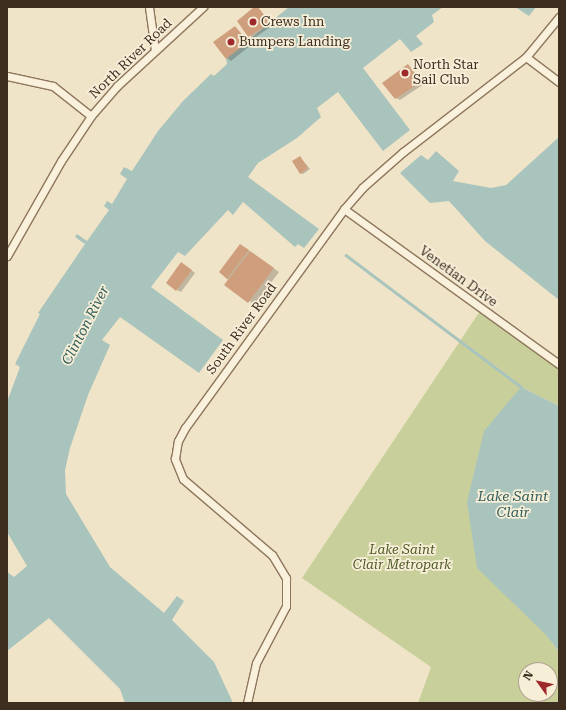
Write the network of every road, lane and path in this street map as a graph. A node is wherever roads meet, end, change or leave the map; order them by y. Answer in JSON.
{"nodes":[{"id":1,"x":149,"y":7,"type":"edge"},
{"id":2,"x":203,"y":7,"type":"edge"},
{"id":3,"x":559,"y":17,"type":"edge"},
{"id":4,"x":155,"y":50,"type":"junction"},
{"id":5,"x":526,"y":56,"type":"junction"},
{"id":6,"x":7,"y":76,"type":"edge"},
{"id":7,"x":559,"y":82,"type":"edge"},
{"id":8,"x":90,"y":116,"type":"junction"},
{"id":9,"x":344,"y":209,"type":"junction"},
{"id":10,"x":7,"y":256,"type":"edge"},
{"id":11,"x":559,"y":364,"type":"edge"},
{"id":12,"x":247,"y":703,"type":"edge"}],
"edges":[{"from":1,"to":4,"type":"street"},
{"from":2,"to":4,"type":"street","name":"North River Road"},
{"from":3,"to":5,"type":"street","name":"South River Road"},
{"from":4,"to":8,"type":"street","name":"North River Road"},
{"from":5,"to":7,"type":"street"},
{"from":5,"to":9,"type":"street","name":"South River Road"},
{"from":6,"to":8,"type":"street"},
{"from":8,"to":10,"type":"street","name":"North River Road"},
{"from":9,"to":11,"type":"street","name":"Venetian Drive"},
{"from":9,"to":12,"type":"street","name":"South River Road"}]}
